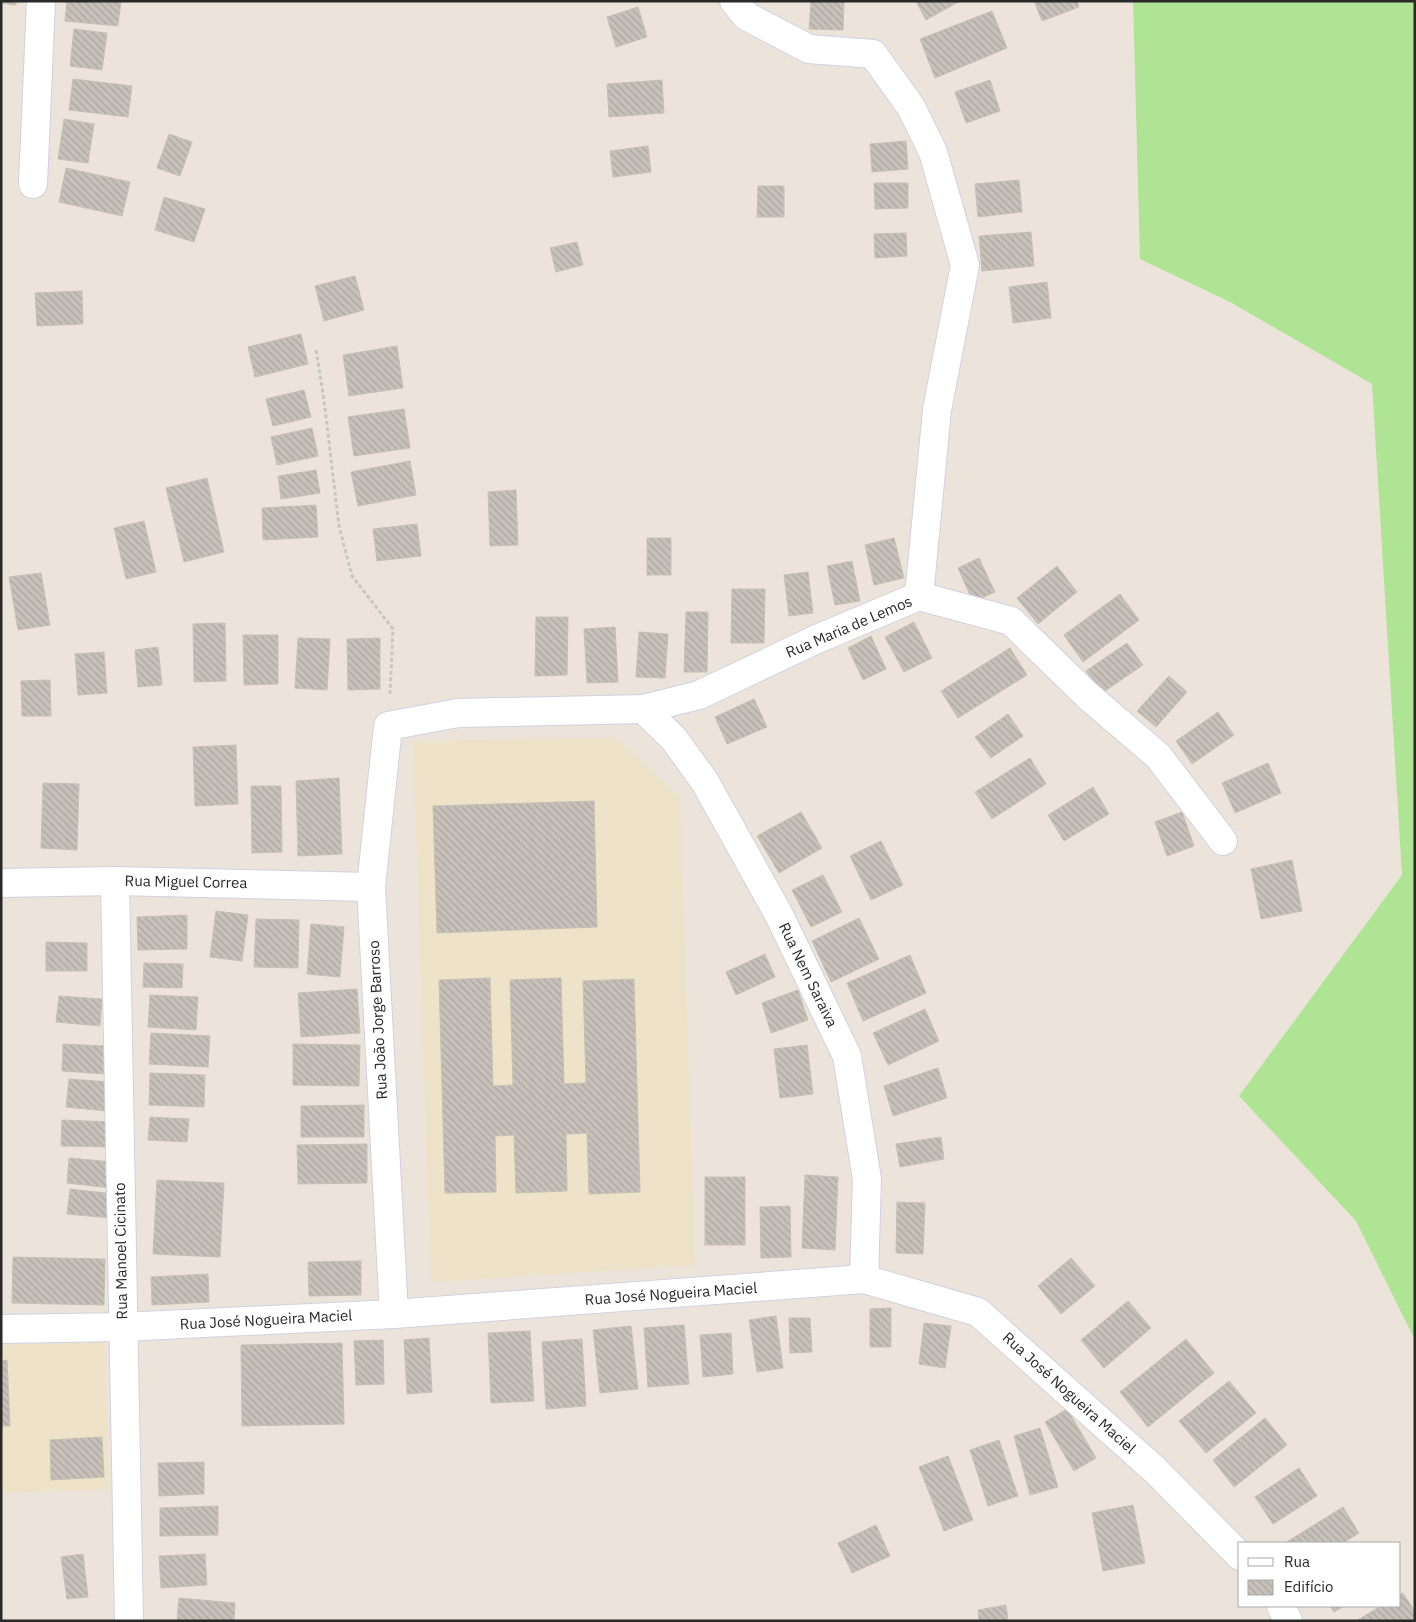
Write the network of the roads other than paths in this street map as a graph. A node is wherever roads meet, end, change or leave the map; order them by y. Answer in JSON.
{"nodes":[{"id":1,"x":41,"y":1,"type":"edge"},
{"id":2,"x":734,"y":1,"type":"edge"},
{"id":3,"x":33,"y":184,"type":"dead end"},
{"id":4,"x":919,"y":596,"type":"junction"},
{"id":5,"x":644,"y":709,"type":"junction"},
{"id":6,"x":388,"y":726,"type":"joint"},
{"id":7,"x":1223,"y":841,"type":"dead end"},
{"id":8,"x":115,"y":881,"type":"junction"},
{"id":9,"x":1,"y":883,"type":"edge"},
{"id":10,"x":371,"y":886,"type":"junction"},
{"id":11,"x":864,"y":1280,"type":"junction"},
{"id":12,"x":394,"y":1314,"type":"junction"},
{"id":13,"x":122,"y":1327,"type":"junction"},
{"id":14,"x":1,"y":1328,"type":"edge"},
{"id":15,"x":1238,"y":1554,"type":"edge"},
{"id":16,"x":1281,"y":1607,"type":"edge"},
{"id":17,"x":129,"y":1621,"type":"edge"},
{"id":18,"x":1288,"y":1621,"type":"edge"}],
"edges":[{"from":1,"to":3,"type":"street"},
{"from":2,"to":4,"type":"street"},
{"from":4,"to":5,"type":"street","name":"Rua Maria de Lemos"},
{"from":4,"to":7,"type":"street","name":"Rua Maria de Lemos"},
{"from":5,"to":6,"type":"street","name":"Rua Maria de Lemos"},
{"from":5,"to":11,"type":"street","name":"Rua Nem Saraiva"},
{"from":6,"to":10,"type":"street","name":"Rua João Jorge Barroso"},
{"from":8,"to":9,"type":"street","name":"Rua Miguel Correa"},
{"from":8,"to":10,"type":"street","name":"Rua Miguel Correa"},
{"from":8,"to":13,"type":"street","name":"Rua Manoel Cicinato"},
{"from":10,"to":12,"type":"street","name":"Rua João Jorge Barroso"},
{"from":11,"to":12,"type":"street","name":"Rua José Nogueira Maciel"},
{"from":11,"to":15,"type":"street","name":"Rua José Nogueira Maciel"},
{"from":12,"to":13,"type":"street","name":"Rua José Nogueira Maciel"},
{"from":13,"to":14,"type":"street","name":"Rua José Nogueira Maciel"},
{"from":13,"to":17,"type":"street","name":"Rua Manoel Cicinato"},
{"from":16,"to":18,"type":"street"}]}
